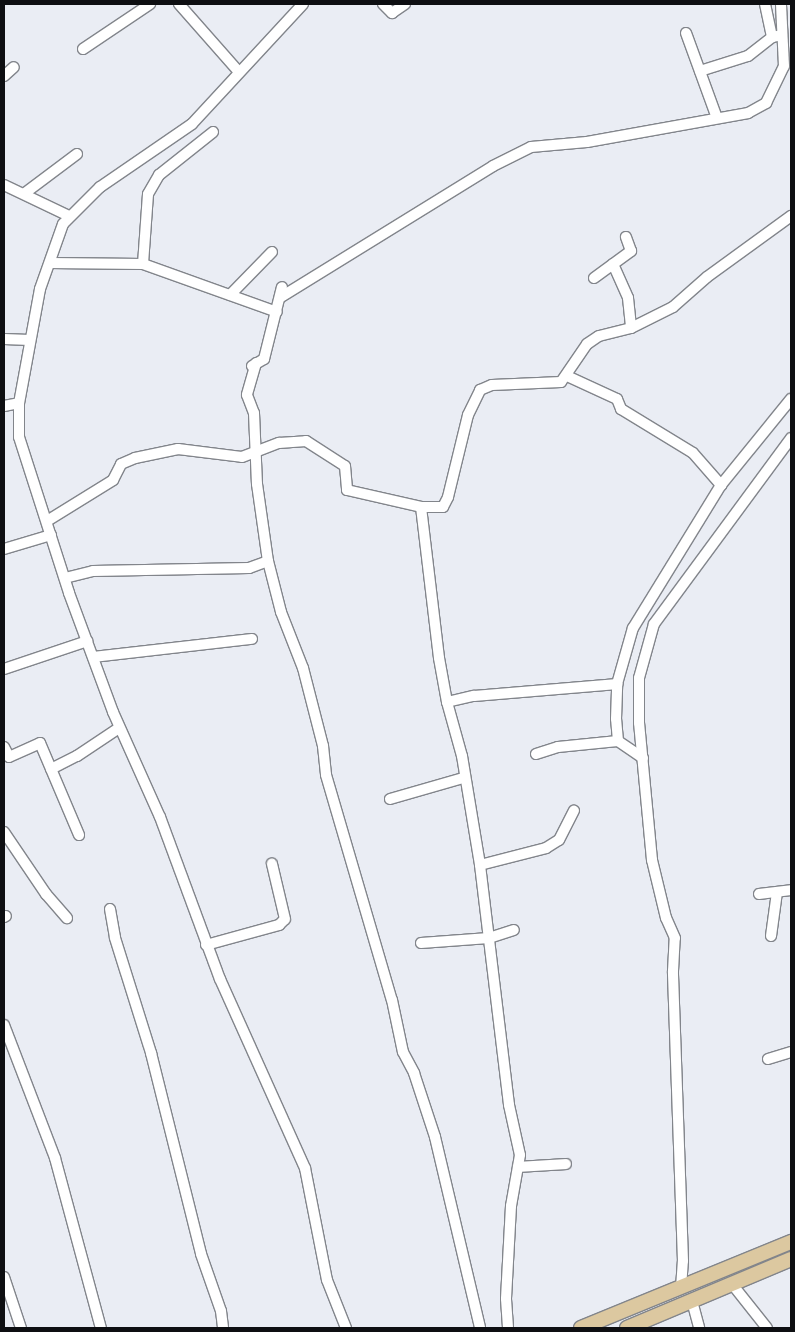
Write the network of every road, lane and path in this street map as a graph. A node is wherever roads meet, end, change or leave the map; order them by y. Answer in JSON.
{"nodes":[{"id":1,"x":150,"y":4,"type":"edge"},
{"id":2,"x":179,"y":4,"type":"edge"},
{"id":3,"x":303,"y":4,"type":"edge"},
{"id":4,"x":383,"y":4,"type":"edge"},
{"id":5,"x":405,"y":4,"type":"edge"},
{"id":6,"x":765,"y":4,"type":"edge"},
{"id":7,"x":781,"y":4,"type":"edge"},
{"id":8,"x":686,"y":33,"type":"dead end"},
{"id":9,"x":777,"y":36,"type":"junction"},
{"id":10,"x":83,"y":49,"type":"dead end"},
{"id":11,"x":783,"y":56,"type":"junction"},
{"id":12,"x":14,"y":67,"type":"dead end"},
{"id":13,"x":791,"y":67,"type":"edge"},
{"id":14,"x":239,"y":72,"type":"junction"},
{"id":15,"x":700,"y":72,"type":"junction"},
{"id":16,"x":4,"y":76,"type":"edge"},
{"id":17,"x":717,"y":118,"type":"junction"},
{"id":18,"x":212,"y":132,"type":"dead end"},
{"id":19,"x":76,"y":154,"type":"dead end"},
{"id":20,"x":4,"y":185,"type":"edge"},
{"id":21,"x":25,"y":193,"type":"junction"},
{"id":22,"x":69,"y":216,"type":"junction"},
{"id":23,"x":791,"y":216,"type":"edge"},
{"id":24,"x":626,"y":237,"type":"dead end"},
{"id":25,"x":272,"y":252,"type":"dead end"},
{"id":26,"x":50,"y":264,"type":"junction"},
{"id":27,"x":143,"y":264,"type":"junction"},
{"id":28,"x":614,"y":264,"type":"junction"},
{"id":29,"x":594,"y":278,"type":"dead end"},
{"id":30,"x":230,"y":295,"type":"junction"},
{"id":31,"x":277,"y":312,"type":"junction"},
{"id":32,"x":631,"y":328,"type":"junction"},
{"id":33,"x":4,"y":339,"type":"edge"},
{"id":34,"x":30,"y":340,"type":"junction"},
{"id":35,"x":567,"y":376,"type":"junction"},
{"id":36,"x":791,"y":399,"type":"edge"},
{"id":37,"x":19,"y":403,"type":"junction"},
{"id":38,"x":4,"y":406,"type":"edge"},
{"id":39,"x":791,"y":438,"type":"edge"},
{"id":40,"x":256,"y":451,"type":"junction"},
{"id":41,"x":721,"y":485,"type":"junction"},
{"id":42,"x":421,"y":507,"type":"junction"},
{"id":43,"x":47,"y":521,"type":"junction"},
{"id":44,"x":51,"y":535,"type":"junction"},
{"id":45,"x":4,"y":549,"type":"edge"},
{"id":46,"x":268,"y":560,"type":"junction"},
{"id":47,"x":64,"y":578,"type":"junction"},
{"id":48,"x":252,"y":639,"type":"dead end"},
{"id":49,"x":87,"y":641,"type":"junction"},
{"id":50,"x":92,"y":657,"type":"junction"},
{"id":51,"x":4,"y":669,"type":"edge"},
{"id":52,"x":617,"y":684,"type":"junction"},
{"id":53,"x":447,"y":702,"type":"junction"},
{"id":54,"x":119,"y":728,"type":"junction"},
{"id":55,"x":618,"y":741,"type":"junction"},
{"id":56,"x":4,"y":748,"type":"edge"},
{"id":57,"x":536,"y":754,"type":"dead end"},
{"id":58,"x":643,"y":758,"type":"junction"},
{"id":59,"x":51,"y":769,"type":"junction"},
{"id":60,"x":463,"y":778,"type":"junction"},
{"id":61,"x":390,"y":799,"type":"dead end"},
{"id":62,"x":574,"y":811,"type":"dead end"},
{"id":63,"x":4,"y":832,"type":"edge"},
{"id":64,"x":79,"y":835,"type":"dead end"},
{"id":65,"x":272,"y":864,"type":"dead end"},
{"id":66,"x":480,"y":865,"type":"junction"},
{"id":67,"x":791,"y":890,"type":"edge"},
{"id":68,"x":777,"y":892,"type":"junction"},
{"id":69,"x":759,"y":894,"type":"dead end"},
{"id":70,"x":110,"y":909,"type":"dead end"},
{"id":71,"x":67,"y":918,"type":"dead end"},
{"id":72,"x":514,"y":930,"type":"dead end"},
{"id":73,"x":771,"y":936,"type":"dead end"},
{"id":74,"x":489,"y":938,"type":"junction"},
{"id":75,"x":421,"y":942,"type":"dead end"},
{"id":76,"x":206,"y":944,"type":"junction"},
{"id":77,"x":4,"y":1025,"type":"edge"},
{"id":78,"x":791,"y":1052,"type":"edge"},
{"id":79,"x":768,"y":1059,"type":"dead end"},
{"id":80,"x":566,"y":1164,"type":"dead end"},
{"id":81,"x":518,"y":1167,"type":"junction"},
{"id":82,"x":791,"y":1242,"type":"edge"},
{"id":83,"x":791,"y":1259,"type":"edge"},
{"id":84,"x":4,"y":1277,"type":"edge"},
{"id":85,"x":732,"y":1284,"type":"junction"},
{"id":86,"x":681,"y":1288,"type":"junction"},
{"id":87,"x":692,"y":1300,"type":"junction"},
{"id":88,"x":21,"y":1328,"type":"edge"},
{"id":89,"x":101,"y":1328,"type":"edge"},
{"id":90,"x":222,"y":1328,"type":"edge"},
{"id":91,"x":346,"y":1328,"type":"edge"},
{"id":92,"x":480,"y":1328,"type":"edge"},
{"id":93,"x":508,"y":1328,"type":"edge"},
{"id":94,"x":581,"y":1328,"type":"edge"},
{"id":95,"x":631,"y":1328,"type":"edge"},
{"id":96,"x":699,"y":1328,"type":"edge"},
{"id":97,"x":767,"y":1328,"type":"edge"}],
"edges":[{"from":1,"to":10,"type":"street"},
{"from":2,"to":14,"type":"street"},
{"from":3,"to":14,"type":"street"},
{"from":4,"to":5,"type":"street"},
{"from":6,"to":9,"type":"street"},
{"from":7,"to":9,"type":"street"},
{"from":8,"to":15,"type":"street"},
{"from":9,"to":11,"type":"street"},
{"from":9,"to":15,"type":"street"},
{"from":11,"to":13,"type":"street"},
{"from":11,"to":17,"type":"street"},
{"from":12,"to":16,"type":"street"},
{"from":14,"to":22,"type":"street"},
{"from":15,"to":17,"type":"street"},
{"from":17,"to":31,"type":"street"},
{"from":18,"to":27,"type":"street"},
{"from":19,"to":21,"type":"street"},
{"from":20,"to":21,"type":"street"},
{"from":21,"to":22,"type":"street"},
{"from":22,"to":26,"type":"street"},
{"from":23,"to":32,"type":"street"},
{"from":24,"to":28,"type":"street"},
{"from":25,"to":30,"type":"street"},
{"from":26,"to":27,"type":"street"},
{"from":26,"to":34,"type":"street"},
{"from":27,"to":30,"type":"street"},
{"from":28,"to":29,"type":"street"},
{"from":28,"to":32,"type":"street"},
{"from":30,"to":31,"type":"street"},
{"from":31,"to":40,"type":"street"},
{"from":32,"to":35,"type":"street"},
{"from":33,"to":34,"type":"street"},
{"from":34,"to":37,"type":"street"},
{"from":35,"to":41,"type":"street"},
{"from":35,"to":42,"type":"street"},
{"from":36,"to":41,"type":"street"},
{"from":37,"to":38,"type":"street"},
{"from":37,"to":43,"type":"street"},
{"from":39,"to":58,"type":"street"},
{"from":40,"to":42,"type":"street"},
{"from":40,"to":43,"type":"street"},
{"from":40,"to":46,"type":"street"},
{"from":41,"to":52,"type":"street"},
{"from":42,"to":53,"type":"street"},
{"from":43,"to":44,"type":"street"},
{"from":44,"to":45,"type":"street"},
{"from":44,"to":47,"type":"street"},
{"from":46,"to":47,"type":"street"},
{"from":46,"to":92,"type":"street"},
{"from":47,"to":49,"type":"street"},
{"from":48,"to":50,"type":"street"},
{"from":49,"to":50,"type":"street"},
{"from":49,"to":51,"type":"street"},
{"from":50,"to":54,"type":"street"},
{"from":52,"to":53,"type":"street"},
{"from":52,"to":55,"type":"street"},
{"from":53,"to":60,"type":"street"},
{"from":54,"to":59,"type":"street"},
{"from":54,"to":76,"type":"street"},
{"from":55,"to":57,"type":"street"},
{"from":55,"to":58,"type":"street"},
{"from":56,"to":59,"type":"street"},
{"from":58,"to":86,"type":"street"},
{"from":59,"to":64,"type":"street"},
{"from":60,"to":61,"type":"street"},
{"from":60,"to":66,"type":"street"},
{"from":62,"to":66,"type":"street"},
{"from":63,"to":71,"type":"street"},
{"from":65,"to":76,"type":"street"},
{"from":66,"to":74,"type":"street"},
{"from":67,"to":68,"type":"street"},
{"from":68,"to":69,"type":"street"},
{"from":68,"to":73,"type":"street"},
{"from":70,"to":90,"type":"street"},
{"from":72,"to":74,"type":"street"},
{"from":74,"to":75,"type":"street"},
{"from":74,"to":81,"type":"street"},
{"from":76,"to":91,"type":"street"},
{"from":77,"to":89,"type":"street"},
{"from":78,"to":79,"type":"street"},
{"from":80,"to":81,"type":"street"},
{"from":81,"to":93,"type":"street"},
{"from":82,"to":86,"type":"main road"},
{"from":83,"to":85,"type":"main road"},
{"from":84,"to":88,"type":"street"},
{"from":85,"to":87,"type":"main road"},
{"from":85,"to":97,"type":"street"},
{"from":86,"to":94,"type":"main road"},
{"from":87,"to":95,"type":"main road"},
{"from":87,"to":96,"type":"street"}]}
